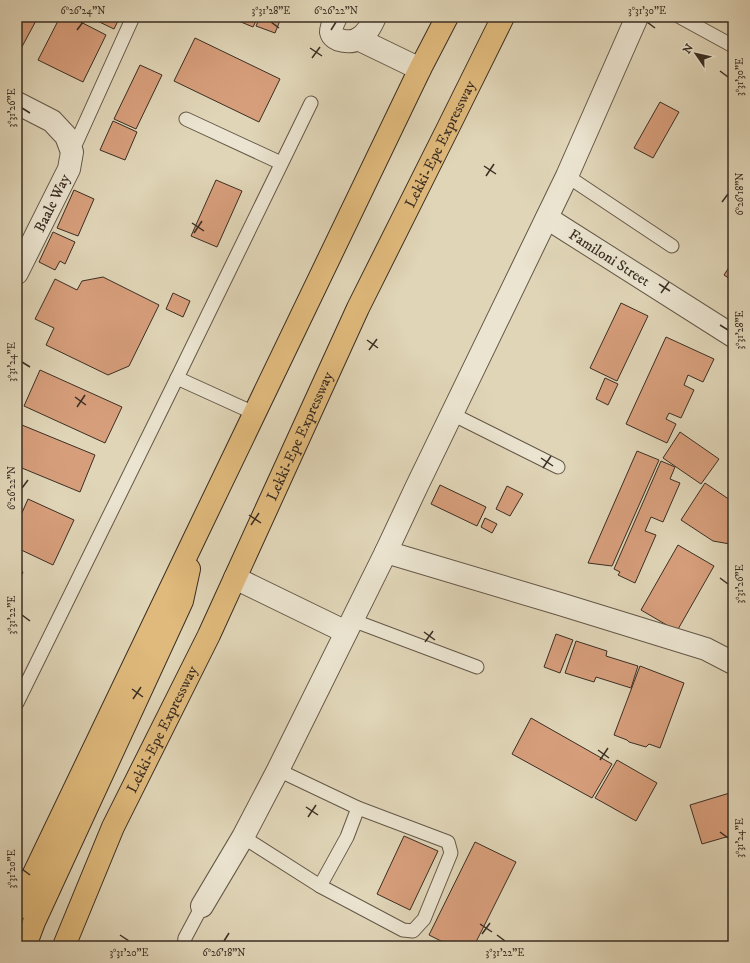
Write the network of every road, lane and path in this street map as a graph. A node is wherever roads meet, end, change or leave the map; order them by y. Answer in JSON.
{"nodes":[{"id":1,"x":133,"y":17,"type":"edge"},
{"id":2,"x":336,"y":17,"type":"edge"},
{"id":3,"x":375,"y":17,"type":"edge"},
{"id":4,"x":447,"y":17,"type":"edge"},
{"id":5,"x":503,"y":17,"type":"edge"},
{"id":6,"x":637,"y":17,"type":"edge"},
{"id":7,"x":680,"y":17,"type":"edge"},
{"id":8,"x":358,"y":39,"type":"junction"},
{"id":9,"x":733,"y":46,"type":"edge"},
{"id":10,"x":420,"y":69,"type":"junction"},
{"id":11,"x":17,"y":103,"type":"edge"},
{"id":12,"x":310,"y":103,"type":"dead end"},
{"id":13,"x":186,"y":120,"type":"dead end"},
{"id":14,"x":72,"y":152,"type":"junction"},
{"id":15,"x":281,"y":163,"type":"junction"},
{"id":16,"x":567,"y":176,"type":"junction"},
{"id":17,"x":547,"y":218,"type":"junction"},
{"id":18,"x":672,"y":246,"type":"dead end"},
{"id":19,"x":17,"y":273,"type":"edge"},
{"id":20,"x":733,"y":336,"type":"edge"},
{"id":21,"x":177,"y":378,"type":"junction"},
{"id":22,"x":254,"y":413,"type":"junction"},
{"id":23,"x":452,"y":414,"type":"junction"},
{"id":24,"x":558,"y":467,"type":"dead end"},
{"id":25,"x":198,"y":530,"type":"junction"},
{"id":26,"x":386,"y":552,"type":"junction"},
{"id":27,"x":235,"y":578,"type":"junction"},
{"id":28,"x":349,"y":626,"type":"junction"},
{"id":29,"x":733,"y":663,"type":"edge"},
{"id":30,"x":477,"y":667,"type":"dead end"},
{"id":31,"x":17,"y":703,"type":"edge"},
{"id":32,"x":278,"y":770,"type":"junction"},
{"id":33,"x":358,"y":808,"type":"junction"},
{"id":34,"x":61,"y":817,"type":"junction"},
{"id":35,"x":113,"y":827,"type":"junction"},
{"id":36,"x":243,"y":838,"type":"junction"},
{"id":37,"x":17,"y":878,"type":"edge"},
{"id":38,"x":320,"y":886,"type":"junction"},
{"id":39,"x":202,"y":906,"type":"joint"},
{"id":40,"x":17,"y":909,"type":"edge"},
{"id":41,"x":25,"y":946,"type":"edge"},
{"id":42,"x":64,"y":946,"type":"edge"},
{"id":43,"x":81,"y":946,"type":"edge"},
{"id":44,"x":184,"y":946,"type":"edge"}],
"edges":[{"from":1,"to":14,"type":"lane"},
{"from":2,"to":8,"type":"street"},
{"from":3,"to":8,"type":"street"},
{"from":4,"to":10,"type":"highway"},
{"from":5,"to":27,"type":"highway","name":"Lekki-Epe Expressway"},
{"from":6,"to":16,"type":"street"},
{"from":7,"to":9,"type":"lane"},
{"from":8,"to":10,"type":"street"},
{"from":10,"to":22,"type":"highway"},
{"from":11,"to":14,"type":"street"},
{"from":12,"to":15,"type":"lane"},
{"from":13,"to":15,"type":"lane"},
{"from":14,"to":19,"type":"street","name":"Baale Way"},
{"from":15,"to":21,"type":"lane"},
{"from":16,"to":17,"type":"street"},
{"from":16,"to":18,"type":"lane"},
{"from":17,"to":20,"type":"street","name":"Familoni Street"},
{"from":17,"to":23,"type":"street"},
{"from":21,"to":22,"type":"lane"},
{"from":21,"to":31,"type":"lane"},
{"from":22,"to":25,"type":"highway"},
{"from":23,"to":24,"type":"lane"},
{"from":23,"to":26,"type":"street"},
{"from":25,"to":34,"type":"highway"},
{"from":25,"to":41,"type":"highway"},
{"from":26,"to":28,"type":"street"},
{"from":26,"to":29,"type":"street"},
{"from":27,"to":28,"type":"street"},
{"from":27,"to":35,"type":"highway","name":"Lekki-Epe Expressway"},
{"from":28,"to":30,"type":"lane"},
{"from":28,"to":32,"type":"street"},
{"from":32,"to":33,"type":"lane"},
{"from":32,"to":36,"type":"street"},
{"from":33,"to":38,"type":"lane"},
{"from":33,"to":38,"type":"lane"},
{"from":34,"to":37,"type":"highway"},
{"from":34,"to":40,"type":"highway"},
{"from":35,"to":42,"type":"highway","name":"Lekki-Epe Expressway"},
{"from":35,"to":43,"type":"highway"},
{"from":36,"to":38,"type":"lane"},
{"from":36,"to":39,"type":"street"},
{"from":39,"to":44,"type":"lane"}]}
